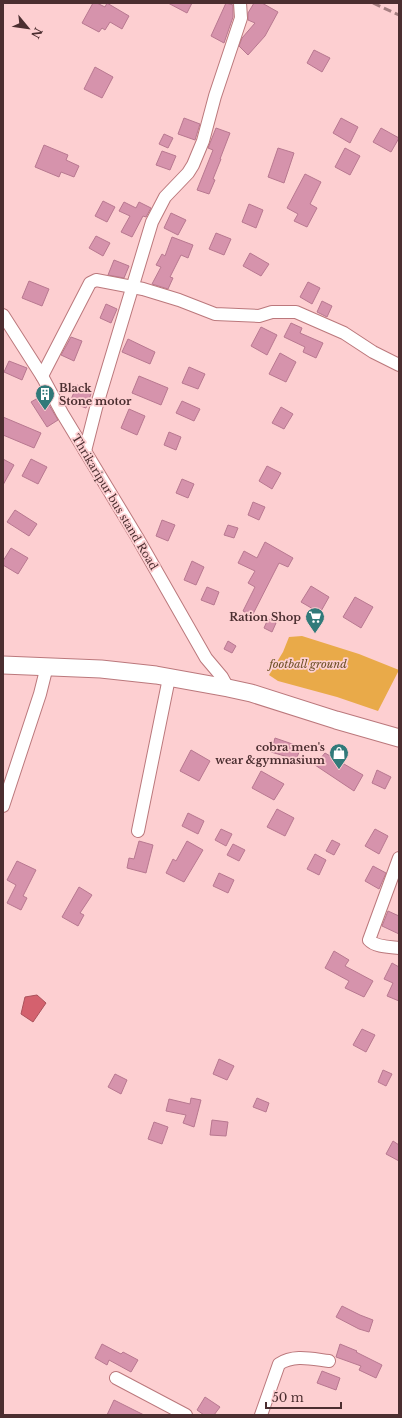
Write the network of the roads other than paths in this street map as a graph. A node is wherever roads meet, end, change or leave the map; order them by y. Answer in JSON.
{"nodes":[{"id":1,"x":240,"y":3,"type":"edge"},
{"id":2,"x":133,"y":287,"type":"junction"},
{"id":3,"x":3,"y":315,"type":"edge"},
{"id":4,"x":399,"y":365,"type":"edge"},
{"id":5,"x":42,"y":376,"type":"junction"},
{"id":6,"x":85,"y":450,"type":"junction"},
{"id":7,"x":3,"y":665,"type":"edge"},
{"id":8,"x":47,"y":666,"type":"junction"},
{"id":9,"x":170,"y":678,"type":"junction"},
{"id":10,"x":228,"y":688,"type":"junction"},
{"id":11,"x":399,"y":738,"type":"edge"},
{"id":12,"x":3,"y":806,"type":"edge"},
{"id":13,"x":138,"y":831,"type":"dead end"},
{"id":14,"x":399,"y":858,"type":"edge"},
{"id":15,"x":399,"y":948,"type":"edge"},
{"id":16,"x":329,"y":1361,"type":"dead end"},
{"id":17,"x":116,"y":1378,"type":"dead end"},
{"id":18,"x":186,"y":1415,"type":"edge"},
{"id":19,"x":261,"y":1415,"type":"edge"}],
"edges":[{"from":1,"to":2,"type":"street"},
{"from":2,"to":4,"type":"street"},
{"from":2,"to":5,"type":"street"},
{"from":2,"to":6,"type":"street"},
{"from":3,"to":5,"type":"street","name":"Thrikaripur bus stand Road"},
{"from":5,"to":6,"type":"street","name":"Thrikaripur bus stand Road"},
{"from":6,"to":10,"type":"street","name":"Thrikaripur bus stand Road"},
{"from":7,"to":8,"type":"main road"},
{"from":8,"to":9,"type":"main road"},
{"from":8,"to":12,"type":"street"},
{"from":9,"to":10,"type":"main road"},
{"from":9,"to":13,"type":"street"},
{"from":10,"to":11,"type":"main road"},
{"from":14,"to":15,"type":"street"},
{"from":16,"to":19,"type":"street"},
{"from":17,"to":18,"type":"street"}]}
